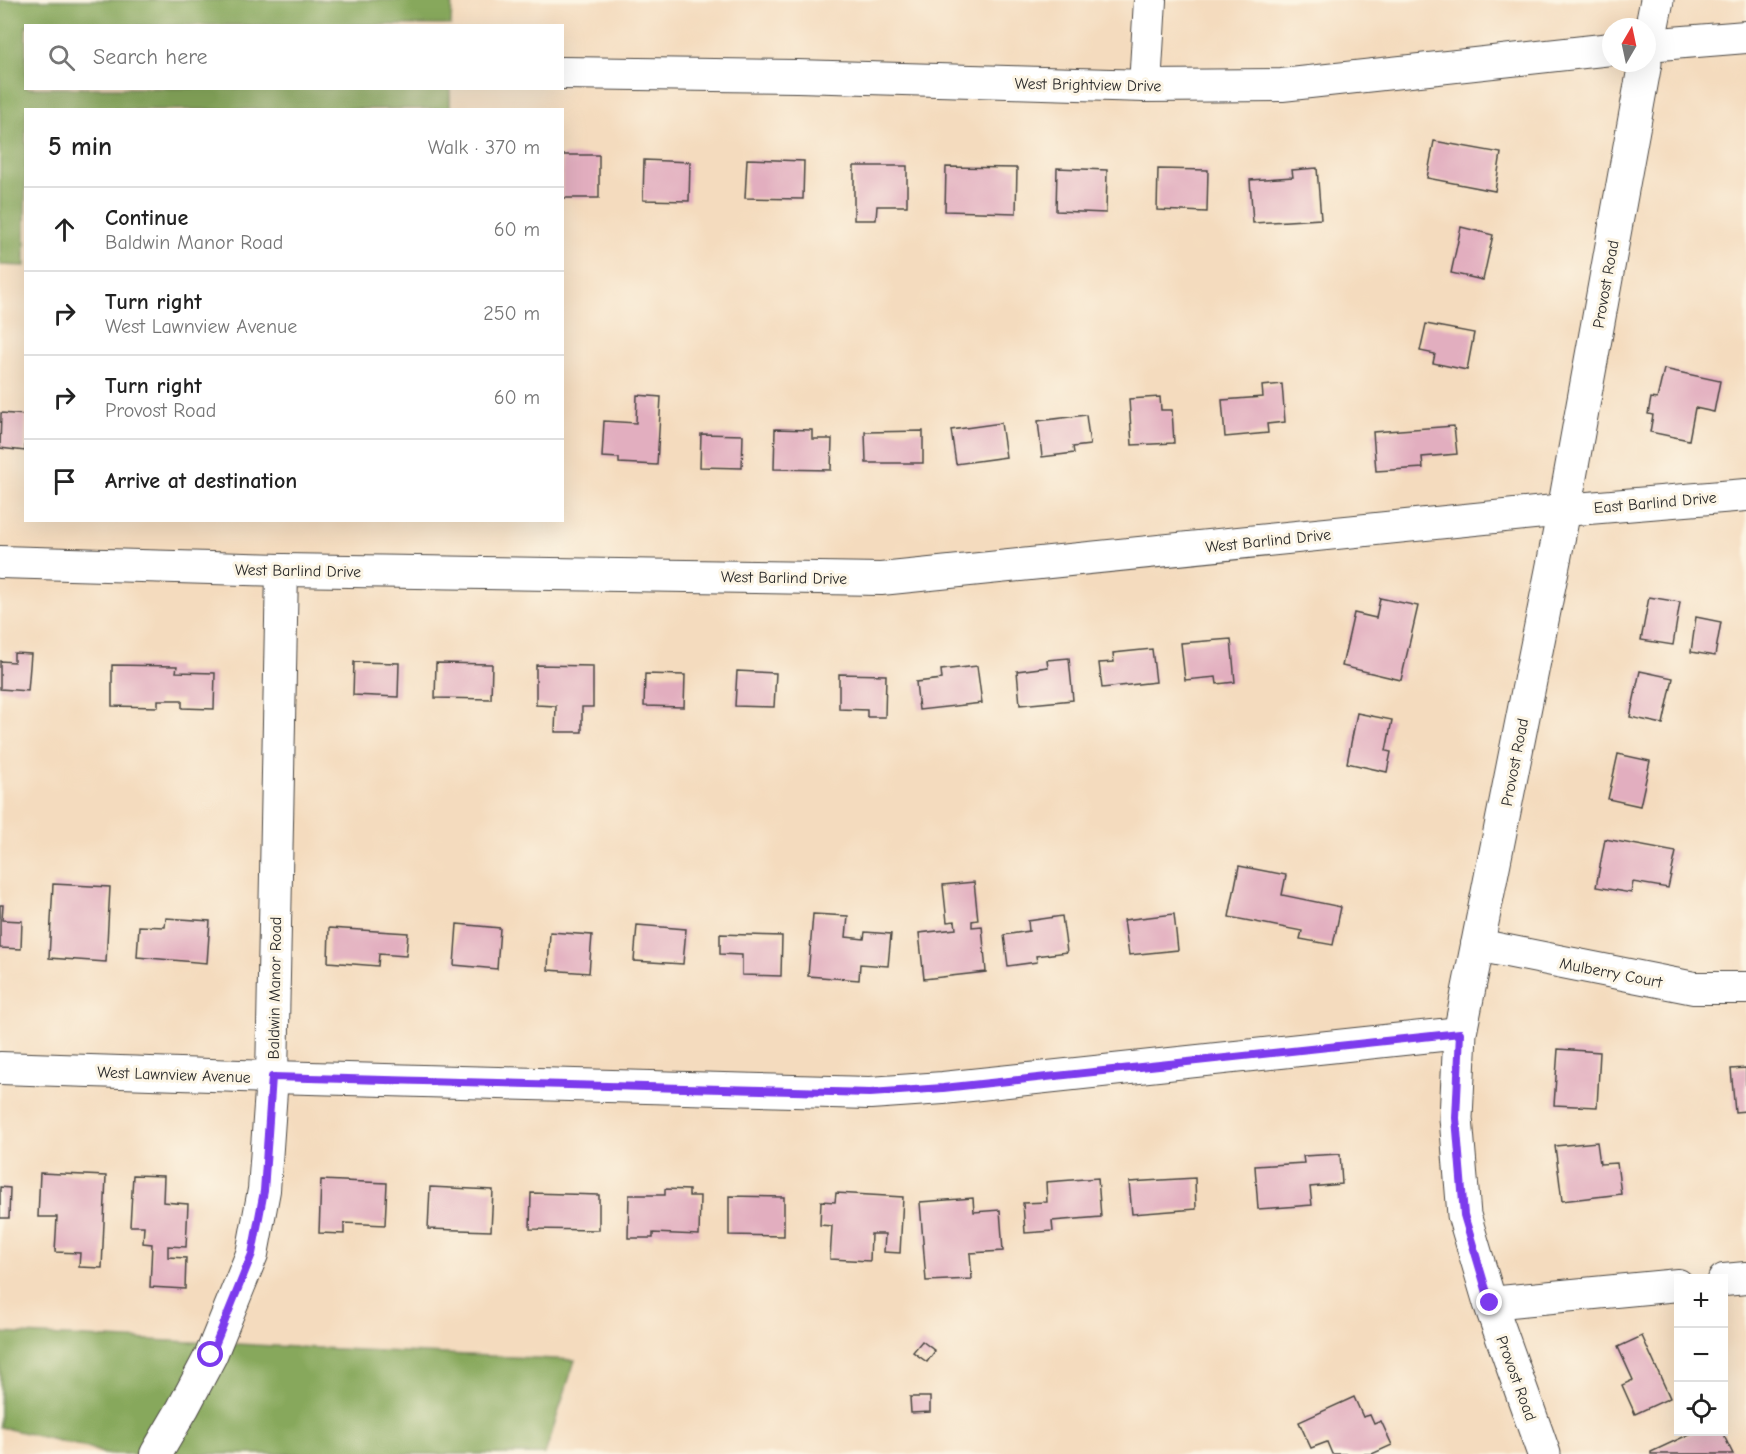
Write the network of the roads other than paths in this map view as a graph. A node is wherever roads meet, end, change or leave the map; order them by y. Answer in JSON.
{"nodes":[{"id":1,"x":1150,"y":0,"type":"edge"},
{"id":2,"x":1657,"y":0,"type":"edge"},
{"id":3,"x":1653,"y":18,"type":"edge"},
{"id":4,"x":1746,"y":37,"type":"edge"},
{"id":5,"x":1602,"y":50,"type":"edge"},
{"id":6,"x":1656,"y":50,"type":"edge"},
{"id":7,"x":1643,"y":72,"type":"edge"},
{"id":8,"x":564,"y":73,"type":"edge"},
{"id":9,"x":1144,"y":86,"type":"junction"},
{"id":10,"x":1746,"y":495,"type":"edge"},
{"id":11,"x":1564,"y":510,"type":"junction"},
{"id":12,"x":0,"y":562,"type":"edge"},
{"id":13,"x":282,"y":570,"type":"junction"},
{"id":14,"x":1477,"y":945,"type":"junction"},
{"id":15,"x":1746,"y":988,"type":"edge"},
{"id":16,"x":1460,"y":1033,"type":"junction"},
{"id":17,"x":0,"y":1068,"type":"edge"},
{"id":18,"x":272,"y":1077,"type":"junction"},
{"id":19,"x":1746,"y":1278,"type":"edge"},
{"id":20,"x":1728,"y":1280,"type":"edge"},
{"id":21,"x":1674,"y":1285,"type":"edge"},
{"id":22,"x":1490,"y":1303,"type":"junction"},
{"id":23,"x":156,"y":1454,"type":"edge"},
{"id":24,"x":1544,"y":1454,"type":"edge"}],
"edges":[{"from":1,"to":9,"type":"street"},
{"from":2,"to":3,"type":"street","name":"Provost Road"},
{"from":4,"to":6,"type":"street"},
{"from":5,"to":9,"type":"street","name":"West Brightview Drive"},
{"from":7,"to":11,"type":"street","name":"Provost Road"},
{"from":8,"to":9,"type":"street","name":"West Brightview Drive"},
{"from":10,"to":11,"type":"street","name":"East Barlind Drive"},
{"from":11,"to":13,"type":"street","name":"West Barlind Drive"},
{"from":11,"to":14,"type":"street","name":"Provost Road"},
{"from":12,"to":13,"type":"street","name":"West Barlind Drive"},
{"from":13,"to":18,"type":"street","name":"Baldwin Manor Road"},
{"from":14,"to":15,"type":"street","name":"Mulberry Court"},
{"from":14,"to":16,"type":"street","name":"Provost Road"},
{"from":16,"to":18,"type":"street","name":"West Lawnview Avenue"},
{"from":16,"to":22,"type":"street","name":"Provost Road"},
{"from":17,"to":18,"type":"street","name":"West Lawnview Avenue"},
{"from":18,"to":23,"type":"street","name":"Baldwin Manor Road"},
{"from":19,"to":20,"type":"street"},
{"from":21,"to":22,"type":"street"},
{"from":22,"to":24,"type":"street","name":"Provost Road"}]}
